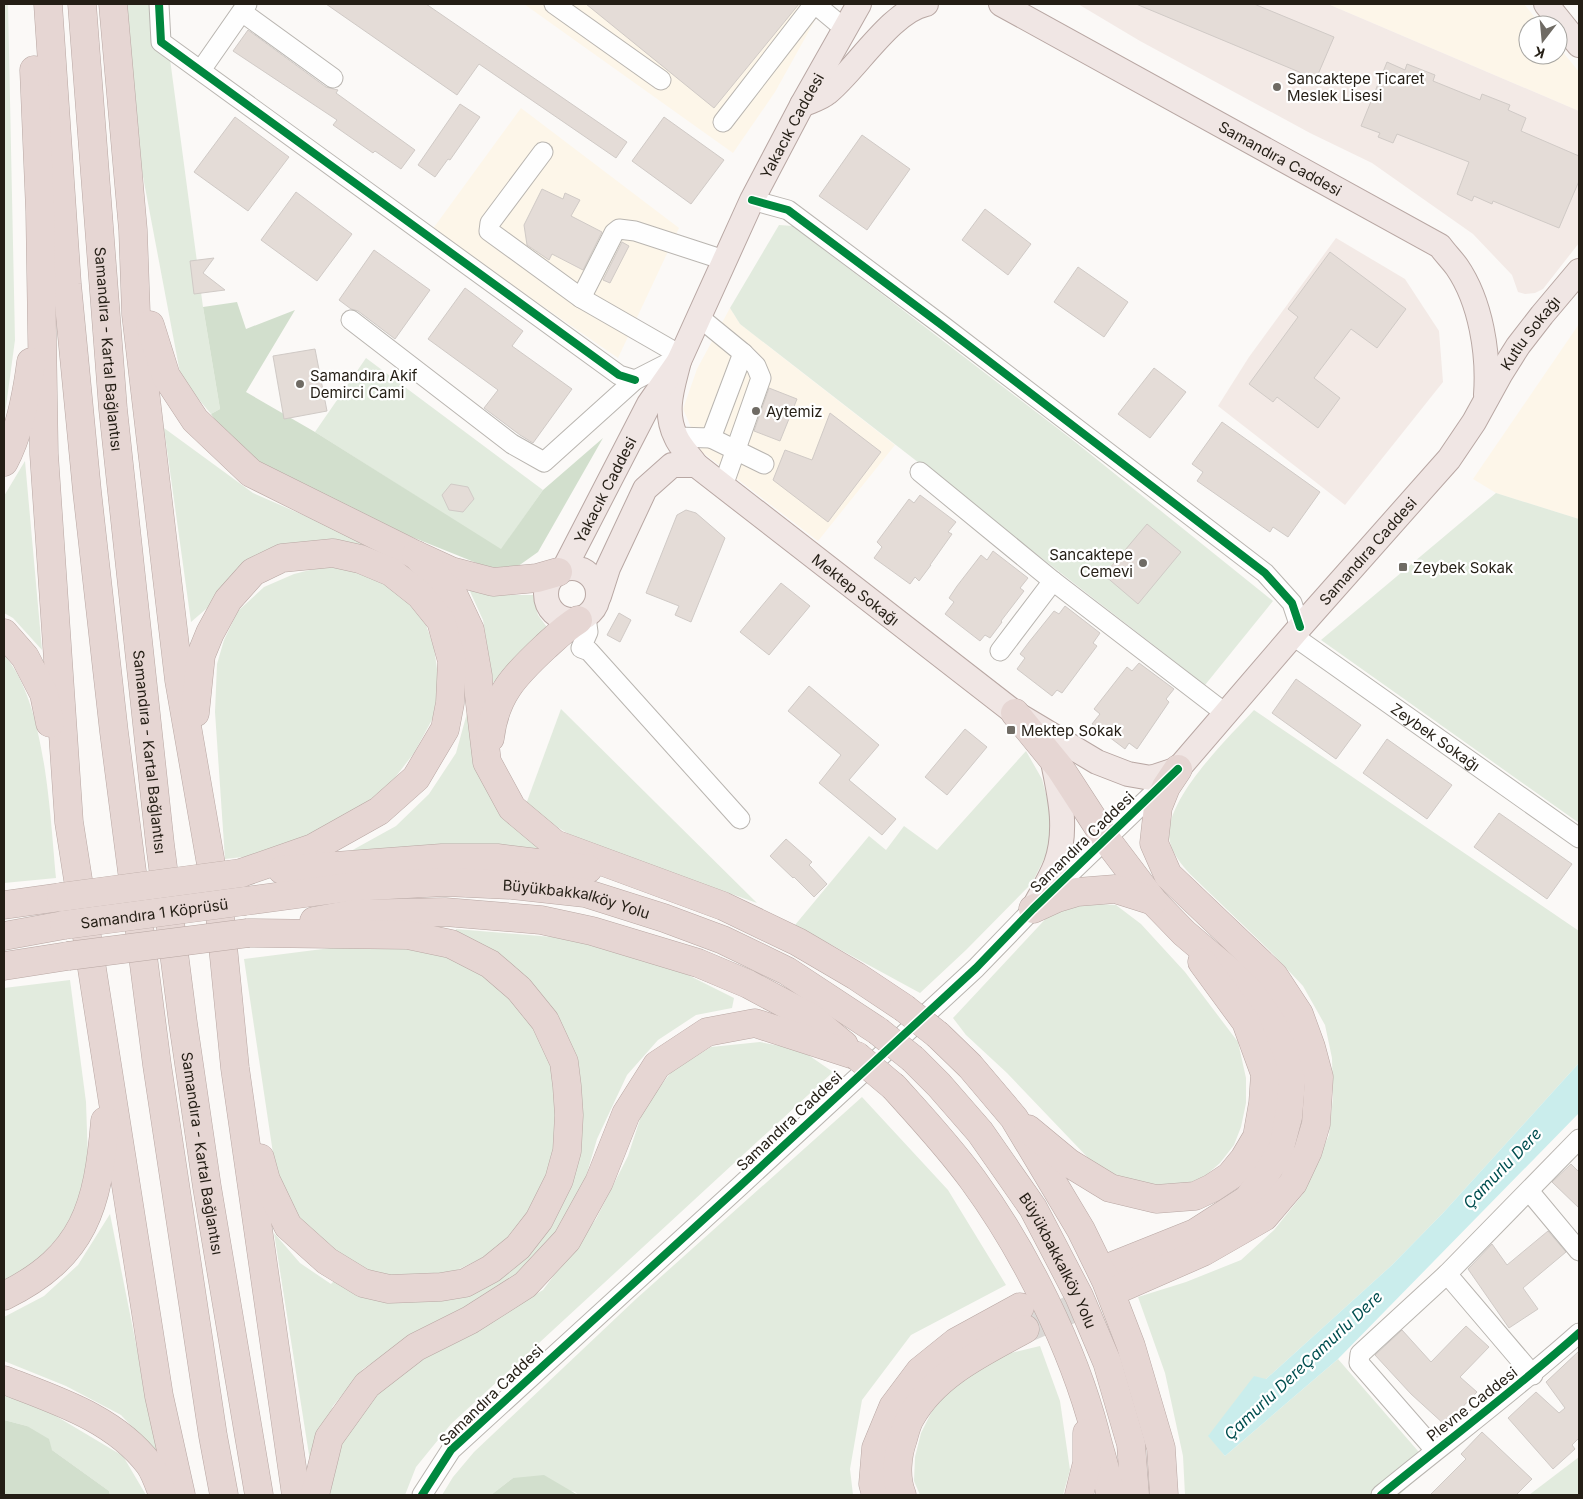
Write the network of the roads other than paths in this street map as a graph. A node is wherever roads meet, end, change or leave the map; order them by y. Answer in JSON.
{"nodes":[{"id":1,"x":32,"y":4,"type":"edge"},
{"id":2,"x":48,"y":4,"type":"edge"},
{"id":3,"x":82,"y":4,"type":"edge"},
{"id":4,"x":113,"y":4,"type":"edge"},
{"id":5,"x":159,"y":4,"type":"edge"},
{"id":6,"x":554,"y":4,"type":"edge"},
{"id":7,"x":815,"y":4,"type":"edge"},
{"id":8,"x":859,"y":4,"type":"edge"},
{"id":9,"x":926,"y":4,"type":"edge"},
{"id":10,"x":1002,"y":4,"type":"edge"},
{"id":11,"x":1546,"y":4,"type":"edge"},
{"id":12,"x":244,"y":8,"type":"edge"},
{"id":13,"x":845,"y":29,"type":"junction"},
{"id":14,"x":1579,"y":45,"type":"edge"},
{"id":15,"x":201,"y":70,"type":"junction"},
{"id":16,"x":333,"y":78,"type":"dead end"},
{"id":17,"x":661,"y":80,"type":"dead end"},
{"id":18,"x":802,"y":105,"type":"junction"},
{"id":19,"x":723,"y":122,"type":"dead end"},
{"id":20,"x":543,"y":152,"type":"dead end"},
{"id":21,"x":752,"y":200,"type":"junction"},
{"id":22,"x":40,"y":211,"type":"junction"},
{"id":23,"x":133,"y":230,"type":"junction"},
{"id":24,"x":724,"y":260,"type":"junction"},
{"id":25,"x":1579,"y":271,"type":"edge"},
{"id":26,"x":581,"y":298,"type":"junction"},
{"id":27,"x":700,"y":318,"type":"junction"},
{"id":28,"x":351,"y":320,"type":"dead end"},
{"id":29,"x":743,"y":353,"type":"junction"},
{"id":30,"x":680,"y":358,"type":"junction"},
{"id":31,"x":635,"y":380,"type":"junction"},
{"id":32,"x":1486,"y":400,"type":"junction"},
{"id":33,"x":676,"y":437,"type":"junction"},
{"id":34,"x":711,"y":438,"type":"junction"},
{"id":35,"x":736,"y":450,"type":"junction"},
{"id":36,"x":4,"y":462,"type":"edge"},
{"id":37,"x":764,"y":464,"type":"dead end"},
{"id":38,"x":696,"y":465,"type":"junction"},
{"id":39,"x":920,"y":472,"type":"dead end"},
{"id":40,"x":723,"y":486,"type":"junction"},
{"id":41,"x":416,"y":555,"type":"junction"},
{"id":42,"x":561,"y":571,"type":"junction"},
{"id":43,"x":1054,"y":581,"type":"junction"},
{"id":44,"x":599,"y":596,"type":"junction"},
{"id":45,"x":582,"y":618,"type":"junction"},
{"id":46,"x":1296,"y":631,"type":"junction"},
{"id":47,"x":4,"y":633,"type":"edge"},
{"id":48,"x":1000,"y":651,"type":"dead end"},
{"id":49,"x":1015,"y":713,"type":"junction"},
{"id":50,"x":1226,"y":713,"type":"junction"},
{"id":51,"x":1052,"y":758,"type":"junction"},
{"id":52,"x":487,"y":762,"type":"junction"},
{"id":53,"x":1178,"y":769,"type":"junction"},
{"id":54,"x":202,"y":807,"type":"junction"},
{"id":55,"x":740,"y":819,"type":"dead end"},
{"id":56,"x":69,"y":822,"type":"junction"},
{"id":57,"x":1579,"y":838,"type":"edge"},
{"id":58,"x":1106,"y":839,"type":"junction"},
{"id":59,"x":241,"y":873,"type":"junction"},
{"id":60,"x":61,"y":897,"type":"junction"},
{"id":61,"x":4,"y":899,"type":"edge"},
{"id":62,"x":245,"y":901,"type":"joint"},
{"id":63,"x":1153,"y":901,"type":"junction"},
{"id":64,"x":4,"y":905,"type":"edge"},
{"id":65,"x":723,"y":906,"type":"junction"},
{"id":66,"x":1033,"y":909,"type":"junction"},
{"id":67,"x":248,"y":933,"type":"junction"},
{"id":68,"x":1184,"y":933,"type":"junction"},
{"id":69,"x":4,"y":936,"type":"edge"},
{"id":70,"x":4,"y":966,"type":"edge"},
{"id":71,"x":105,"y":1055,"type":"junction"},
{"id":72,"x":857,"y":1056,"type":"junction"},
{"id":73,"x":235,"y":1068,"type":"junction"},
{"id":74,"x":1014,"y":1118,"type":"junction"},
{"id":75,"x":1579,"y":1139,"type":"edge"},
{"id":76,"x":1529,"y":1191,"type":"junction"},
{"id":77,"x":1579,"y":1251,"type":"edge"},
{"id":78,"x":1446,"y":1274,"type":"junction"},
{"id":79,"x":4,"y":1296,"type":"edge"},
{"id":80,"x":1579,"y":1333,"type":"edge"},
{"id":81,"x":1533,"y":1375,"type":"junction"},
{"id":82,"x":4,"y":1380,"type":"edge"},
{"id":83,"x":1087,"y":1402,"type":"junction"},
{"id":84,"x":1435,"y":1450,"type":"junction"},
{"id":85,"x":163,"y":1495,"type":"edge"},
{"id":86,"x":181,"y":1495,"type":"edge"},
{"id":87,"x":224,"y":1495,"type":"edge"},
{"id":88,"x":259,"y":1495,"type":"edge"},
{"id":89,"x":296,"y":1495,"type":"edge"},
{"id":90,"x":315,"y":1495,"type":"edge"},
{"id":91,"x":422,"y":1495,"type":"edge"},
{"id":92,"x":876,"y":1495,"type":"edge"},
{"id":93,"x":902,"y":1495,"type":"edge"},
{"id":94,"x":1079,"y":1495,"type":"edge"},
{"id":95,"x":1110,"y":1495,"type":"edge"},
{"id":96,"x":1135,"y":1495,"type":"edge"},
{"id":97,"x":1164,"y":1495,"type":"edge"},
{"id":98,"x":1381,"y":1495,"type":"edge"}],
"edges":[{"from":1,"to":22,"type":"highway"},
{"from":2,"to":87,"type":"highway","name":"Samandıra - Kartal Bağlantısı"},
{"from":3,"to":88,"type":"highway","name":"Samandıra - Kartal Bağlantısı"},
{"from":4,"to":23,"type":"highway"},
{"from":5,"to":15,"type":"street"},
{"from":6,"to":17,"type":"street"},
{"from":7,"to":13,"type":"street"},
{"from":7,"to":19,"type":"street"},
{"from":8,"to":13,"type":"main road","name":"Yakacık Caddesi"},
{"from":9,"to":18,"type":"main road"},
{"from":10,"to":32,"type":"main road","name":"Samandıra Caddesi"},
{"from":11,"to":14,"type":"main road"},
{"from":12,"to":15,"type":"street"},
{"from":12,"to":16,"type":"street"},
{"from":13,"to":18,"type":"main road","name":"Yakacık Caddesi"},
{"from":15,"to":31,"type":"street"},
{"from":18,"to":21,"type":"main road","name":"Yakacık Caddesi"},
{"from":20,"to":26,"type":"street"},
{"from":21,"to":24,"type":"main road","name":"Yakacık Caddesi"},
{"from":21,"to":46,"type":"street"},
{"from":22,"to":36,"type":"highway"},
{"from":22,"to":56,"type":"highway"},
{"from":23,"to":41,"type":"highway"},
{"from":23,"to":54,"type":"highway"},
{"from":24,"to":26,"type":"street"},
{"from":24,"to":27,"type":"main road","name":"Yakacık Caddesi"},
{"from":25,"to":32,"type":"main road","name":"Kutlu Sokağı"},
{"from":26,"to":30,"type":"street"},
{"from":27,"to":29,"type":"street"},
{"from":27,"to":30,"type":"main road","name":"Yakacık Caddesi"},
{"from":28,"to":31,"type":"street"},
{"from":29,"to":34,"type":"street"},
{"from":29,"to":35,"type":"street"},
{"from":30,"to":31,"type":"street"},
{"from":30,"to":33,"type":"main road","name":"Yakacık Caddesi"},
{"from":30,"to":42,"type":"main road","name":"Yakacık Caddesi"},
{"from":32,"to":46,"type":"main road","name":"Samandıra Caddesi"},
{"from":33,"to":34,"type":"street"},
{"from":33,"to":38,"type":"main road","name":"Yakacık Caddesi"},
{"from":34,"to":35,"type":"street"},
{"from":35,"to":37,"type":"street"},
{"from":35,"to":40,"type":"street"},
{"from":38,"to":40,"type":"main road","name":"Mektep Sokağı"},
{"from":38,"to":44,"type":"main road"},
{"from":39,"to":43,"type":"street"},
{"from":40,"to":49,"type":"main road","name":"Mektep Sokağı"},
{"from":41,"to":42,"type":"highway"},
{"from":41,"to":52,"type":"highway"},
{"from":42,"to":44,"type":"main road"},
{"from":42,"to":45,"type":"main road","name":"Yakacık Caddesi"},
{"from":43,"to":48,"type":"street"},
{"from":43,"to":50,"type":"street"},
{"from":44,"to":45,"type":"main road"},
{"from":45,"to":52,"type":"highway"},
{"from":45,"to":55,"type":"street"},
{"from":46,"to":50,"type":"main road","name":"Samandıra Caddesi"},
{"from":46,"to":57,"type":"street","name":"Zeybek Sokağı"},
{"from":47,"to":56,"type":"highway"},
{"from":49,"to":51,"type":"highway"},
{"from":49,"to":53,"type":"main road","name":"Mektep Sokağı"},
{"from":50,"to":53,"type":"main road","name":"Samandıra Caddesi"},
{"from":51,"to":58,"type":"highway"},
{"from":51,"to":66,"type":"main road"},
{"from":52,"to":65,"type":"highway"},
{"from":53,"to":58,"type":"street","name":"Samandıra Caddesi"},
{"from":53,"to":68,"type":"highway"},
{"from":54,"to":59,"type":"highway"},
{"from":54,"to":73,"type":"highway"},
{"from":56,"to":71,"type":"highway"},
{"from":58,"to":63,"type":"highway"},
{"from":58,"to":66,"type":"street","name":"Samandıra Caddesi"},
{"from":59,"to":60,"type":"highway","bridge":true},
{"from":59,"to":65,"type":"highway"},
{"from":60,"to":61,"type":"highway"},
{"from":60,"to":64,"type":"highway"},
{"from":62,"to":69,"type":"highway","name":"Samandıra 1 Köprüsü","bridge":true},
{"from":62,"to":96,"type":"highway","name":"Büyükbakkalköy Yolu","bridge":true},
{"from":63,"to":66,"type":"highway"},
{"from":63,"to":68,"type":"highway"},
{"from":65,"to":74,"type":"highway","bridge":true},
{"from":66,"to":91,"type":"street","name":"Samandıra Caddesi"},
{"from":67,"to":70,"type":"highway","name":"Samandıra 1 Köprüsü","bridge":true},
{"from":67,"to":72,"type":"highway","name":"Büyükbakkalköy Yolu"},
{"from":67,"to":73,"type":"highway"},
{"from":68,"to":74,"type":"highway"},
{"from":71,"to":79,"type":"highway"},
{"from":71,"to":86,"type":"highway"},
{"from":72,"to":83,"type":"highway","name":"Büyükbakkalköy Yolu","bridge":true},
{"from":72,"to":90,"type":"highway"},
{"from":73,"to":89,"type":"highway"},
{"from":74,"to":97,"type":"highway"},
{"from":75,"to":76,"type":"street"},
{"from":76,"to":77,"type":"street"},
{"from":76,"to":78,"type":"street"},
{"from":78,"to":81,"type":"street"},
{"from":78,"to":84,"type":"street"},
{"from":80,"to":81,"type":"street","name":"Plevne Caddesi"},
{"from":81,"to":84,"type":"street","name":"Plevne Caddesi"},
{"from":82,"to":85,"type":"highway"},
{"from":83,"to":94,"type":"highway"},
{"from":83,"to":95,"type":"highway","name":"Büyükbakkalköy Yolu"},
{"from":84,"to":98,"type":"street","name":"Plevne Caddesi"},
{"from":92,"to":93,"type":"highway"}]}
